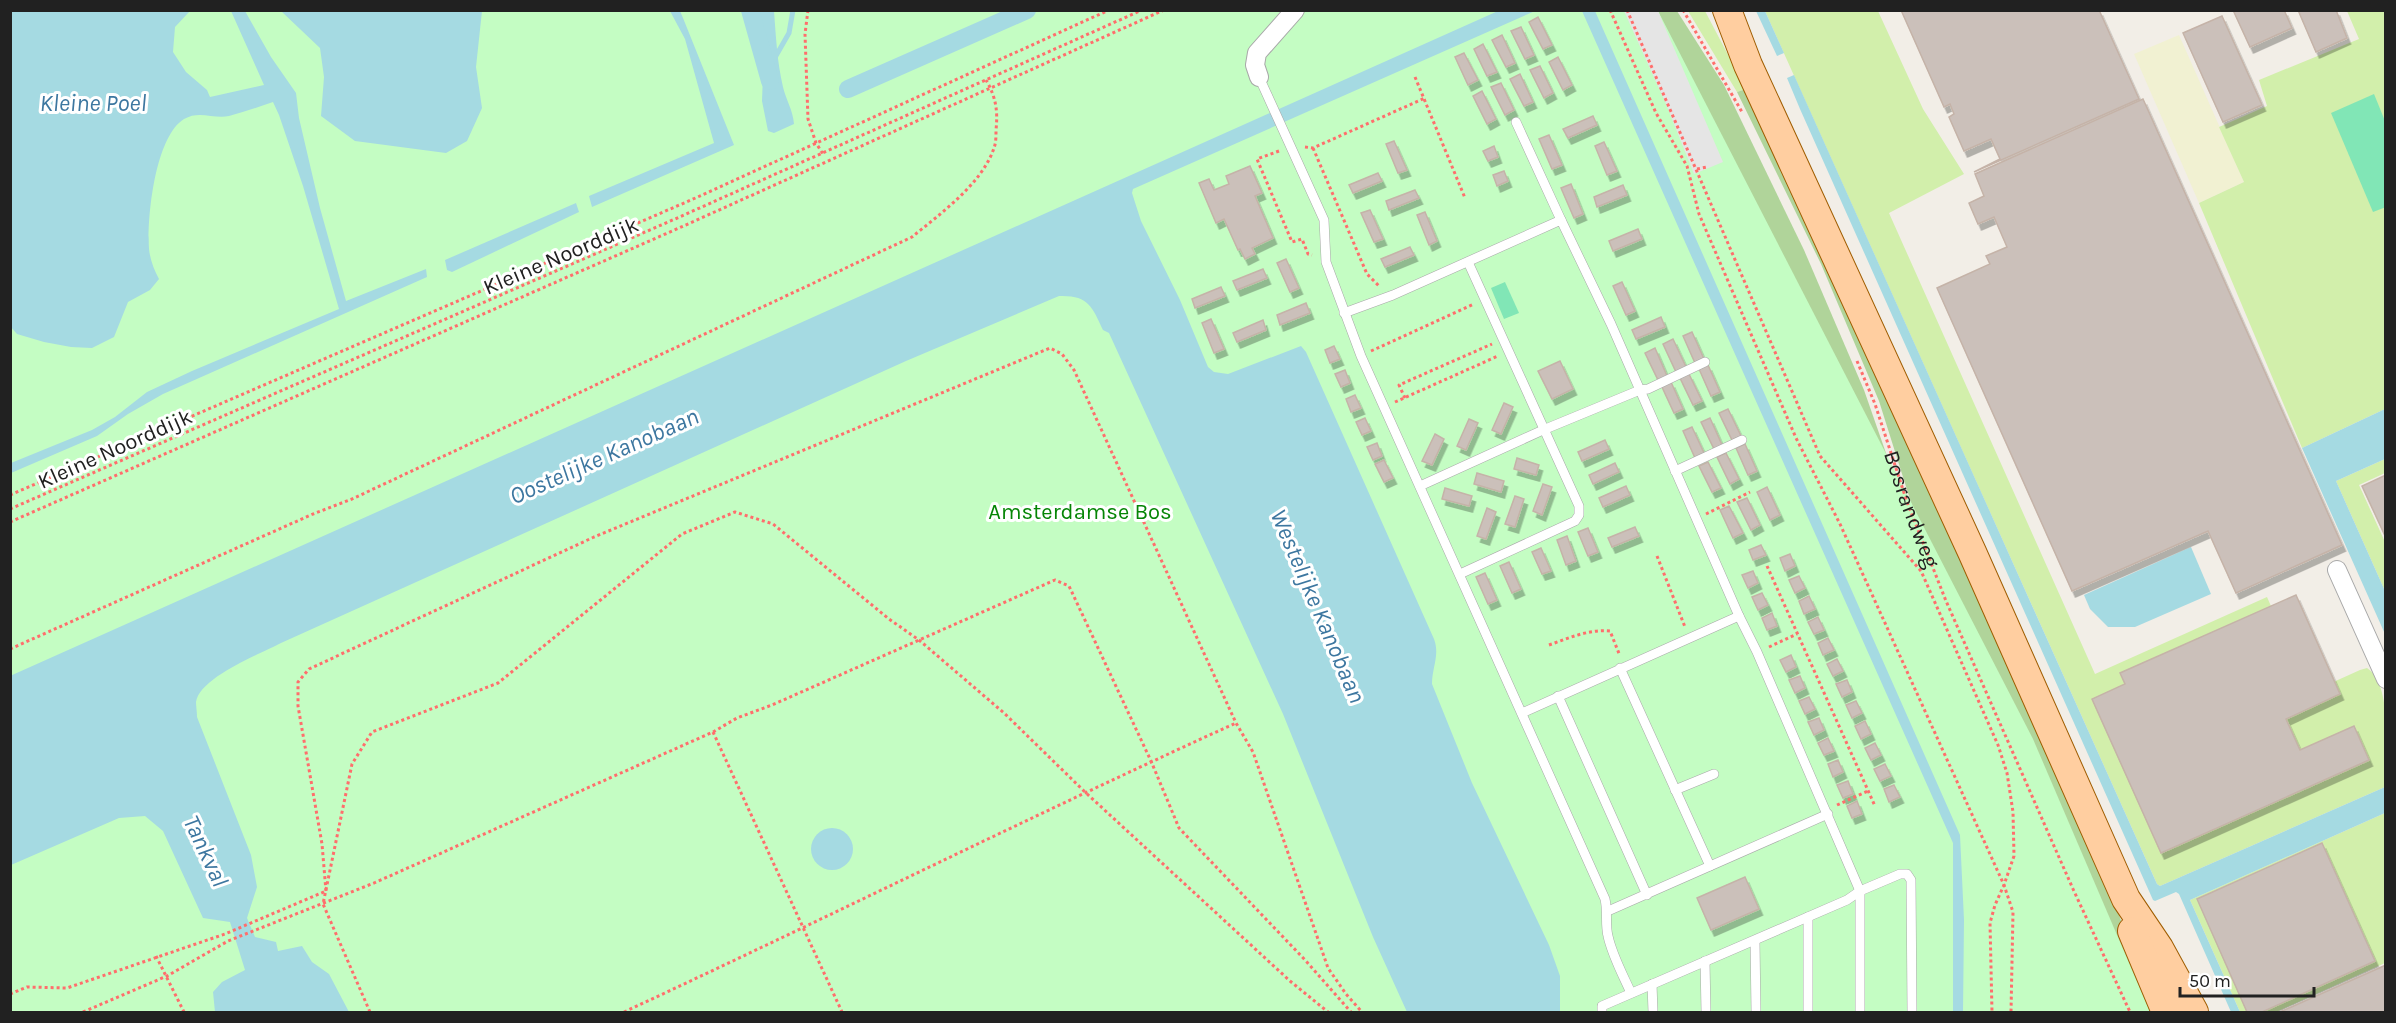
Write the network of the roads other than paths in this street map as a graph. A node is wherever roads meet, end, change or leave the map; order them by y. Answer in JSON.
{"nodes":[{"id":1,"x":1295,"y":10,"type":"edge"},
{"id":2,"x":1712,"y":10,"type":"edge"},
{"id":3,"x":1726,"y":10,"type":"edge"},
{"id":4,"x":1748,"y":65,"type":"junction"},
{"id":5,"x":1259,"y":77,"type":"joint"},
{"id":6,"x":1516,"y":122,"type":"dead end"},
{"id":7,"x":1561,"y":220,"type":"junction"},
{"id":8,"x":1468,"y":262,"type":"junction"},
{"id":9,"x":1344,"y":313,"type":"junction"},
{"id":10,"x":1705,"y":362,"type":"dead end"},
{"id":11,"x":1640,"y":390,"type":"junction"},
{"id":12,"x":1543,"y":430,"type":"junction"},
{"id":13,"x":1742,"y":440,"type":"dead end"},
{"id":14,"x":1675,"y":471,"type":"junction"},
{"id":15,"x":1420,"y":486,"type":"junction"},
{"id":16,"x":2337,"y":570,"type":"dead end"},
{"id":17,"x":1460,"y":574,"type":"junction"},
{"id":18,"x":1739,"y":616,"type":"junction"},
{"id":19,"x":1622,"y":667,"type":"junction"},
{"id":20,"x":2385,"y":679,"type":"edge"},
{"id":21,"x":1557,"y":696,"type":"junction"},
{"id":22,"x":1522,"y":713,"type":"junction"},
{"id":23,"x":1714,"y":774,"type":"dead end"},
{"id":24,"x":1676,"y":790,"type":"junction"},
{"id":25,"x":1828,"y":814,"type":"junction"},
{"id":26,"x":1710,"y":866,"type":"junction"},
{"id":27,"x":1860,"y":891,"type":"junction"},
{"id":28,"x":1647,"y":895,"type":"junction"},
{"id":29,"x":2126,"y":899,"type":"junction"},
{"id":30,"x":1608,"y":911,"type":"junction"},
{"id":31,"x":1808,"y":917,"type":"junction"},
{"id":32,"x":1755,"y":941,"type":"junction"},
{"id":33,"x":1705,"y":961,"type":"junction"},
{"id":34,"x":1653,"y":984,"type":"junction"},
{"id":35,"x":1630,"y":993,"type":"junction"},
{"id":36,"x":1602,"y":1012,"type":"edge"},
{"id":37,"x":1653,"y":1012,"type":"edge"},
{"id":38,"x":1706,"y":1012,"type":"edge"},
{"id":39,"x":1756,"y":1012,"type":"edge"},
{"id":40,"x":1808,"y":1012,"type":"edge"},
{"id":41,"x":1860,"y":1012,"type":"edge"},
{"id":42,"x":1912,"y":1012,"type":"edge"},
{"id":43,"x":2166,"y":1012,"type":"edge"},
{"id":44,"x":2194,"y":1012,"type":"edge"}],
"edges":[{"from":1,"to":5,"type":"street"},
{"from":2,"to":4,"type":"main road","name":"Bosrandweg"},
{"from":3,"to":4,"type":"main road","name":"Bosrandweg"},
{"from":4,"to":29,"type":"main road","name":"Bosrandweg"},
{"from":5,"to":9,"type":"lane"},
{"from":6,"to":7,"type":"lane"},
{"from":7,"to":8,"type":"lane"},
{"from":7,"to":11,"type":"lane"},
{"from":8,"to":9,"type":"lane"},
{"from":8,"to":12,"type":"lane"},
{"from":9,"to":15,"type":"lane"},
{"from":10,"to":11,"type":"lane"},
{"from":11,"to":12,"type":"lane"},
{"from":11,"to":14,"type":"lane"},
{"from":12,"to":15,"type":"lane"},
{"from":12,"to":17,"type":"lane"},
{"from":13,"to":14,"type":"lane"},
{"from":14,"to":18,"type":"lane"},
{"from":15,"to":17,"type":"lane"},
{"from":16,"to":20,"type":"street"},
{"from":17,"to":22,"type":"lane"},
{"from":18,"to":19,"type":"lane"},
{"from":18,"to":25,"type":"lane"},
{"from":19,"to":21,"type":"lane"},
{"from":19,"to":24,"type":"lane"},
{"from":21,"to":22,"type":"lane"},
{"from":21,"to":28,"type":"lane"},
{"from":22,"to":30,"type":"lane"},
{"from":23,"to":24,"type":"lane"},
{"from":24,"to":26,"type":"lane"},
{"from":25,"to":26,"type":"lane"},
{"from":25,"to":27,"type":"lane"},
{"from":26,"to":28,"type":"lane"},
{"from":27,"to":31,"type":"lane"},
{"from":27,"to":41,"type":"lane"},
{"from":27,"to":42,"type":"lane"},
{"from":28,"to":30,"type":"lane"},
{"from":29,"to":43,"type":"main road","name":"Bosrandweg"},
{"from":29,"to":44,"type":"main road","name":"Bosrandweg"},
{"from":30,"to":35,"type":"lane"},
{"from":31,"to":32,"type":"lane"},
{"from":31,"to":40,"type":"lane"},
{"from":32,"to":33,"type":"lane"},
{"from":32,"to":39,"type":"lane"},
{"from":33,"to":34,"type":"lane"},
{"from":33,"to":38,"type":"lane"},
{"from":34,"to":35,"type":"lane"},
{"from":34,"to":37,"type":"lane"},
{"from":35,"to":36,"type":"lane"}]}
